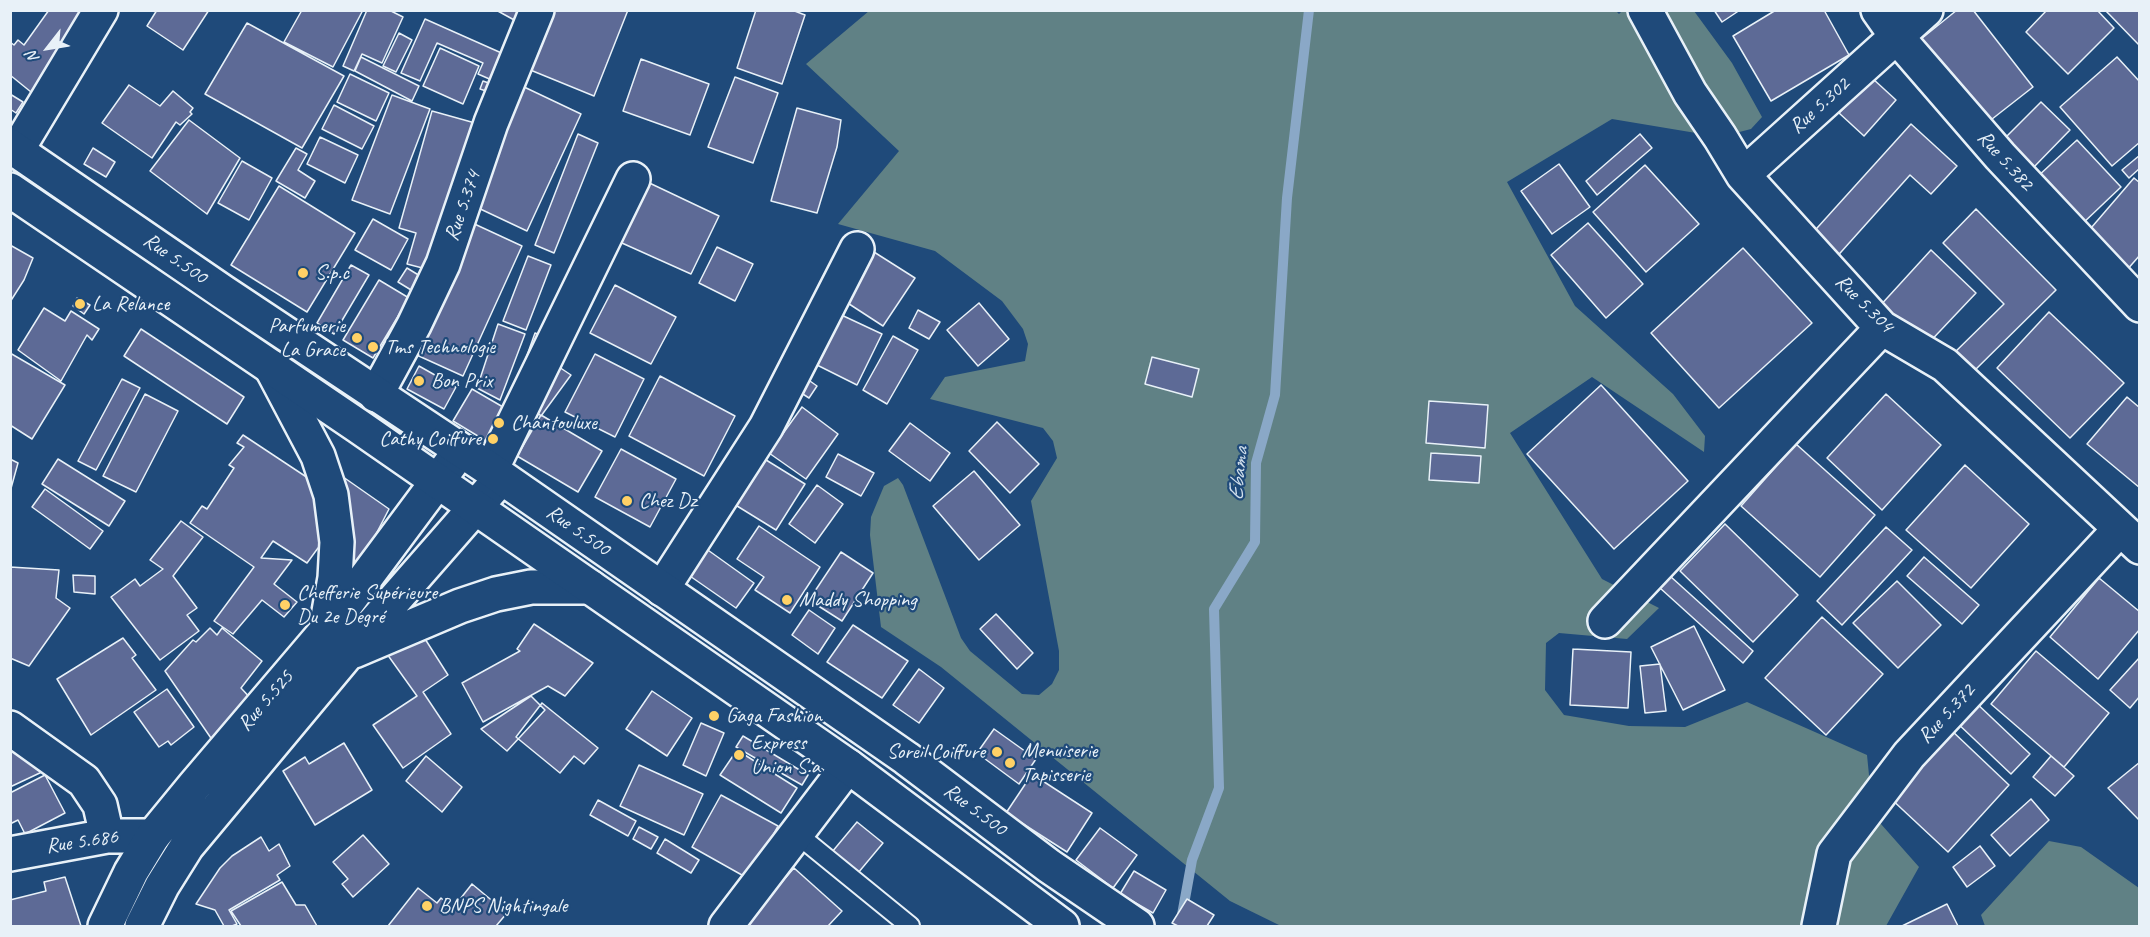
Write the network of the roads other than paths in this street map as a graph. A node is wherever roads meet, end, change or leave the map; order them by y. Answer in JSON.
{"nodes":[{"id":1,"x":101,"y":10,"type":"edge"},
{"id":2,"x":537,"y":10,"type":"edge"},
{"id":3,"x":1645,"y":10,"type":"edge"},
{"id":4,"x":1878,"y":10,"type":"edge"},
{"id":5,"x":1926,"y":10,"type":"edge"},
{"id":6,"x":1897,"y":37,"type":"junction"},
{"id":7,"x":14,"y":148,"type":"edge"},
{"id":8,"x":1743,"y":175,"type":"junction"},
{"id":9,"x":633,"y":179,"type":"dead end"},
{"id":10,"x":10,"y":190,"type":"edge"},
{"id":11,"x":857,"y":249,"type":"dead end"},
{"id":12,"x":2139,"y":305,"type":"edge"},
{"id":13,"x":1882,"y":328,"type":"junction"},
{"id":14,"x":271,"y":367,"type":"junction"},
{"id":15,"x":376,"y":396,"type":"junction"},
{"id":16,"x":460,"y":451,"type":"junction"},
{"id":17,"x":496,"y":474,"type":"junction"},
{"id":18,"x":437,"y":481,"type":"junction"},
{"id":19,"x":476,"y":508,"type":"junction"},
{"id":20,"x":2130,"y":538,"type":"edge"},
{"id":21,"x":590,"y":587,"type":"junction"},
{"id":22,"x":662,"y":589,"type":"junction"},
{"id":23,"x":1605,"y":621,"type":"dead end"},
{"id":24,"x":336,"y":643,"type":"junction"},
{"id":25,"x":10,"y":728,"type":"edge"},
{"id":26,"x":848,"y":766,"type":"junction"},
{"id":27,"x":797,"y":834,"type":"junction"},
{"id":28,"x":107,"y":836,"type":"junction"},
{"id":29,"x":153,"y":836,"type":"junction"},
{"id":30,"x":10,"y":854,"type":"edge"},
{"id":31,"x":105,"y":927,"type":"edge"},
{"id":32,"x":142,"y":927,"type":"edge"},
{"id":33,"x":726,"y":927,"type":"edge"},
{"id":34,"x":910,"y":927,"type":"edge"},
{"id":35,"x":1062,"y":927,"type":"edge"},
{"id":36,"x":1137,"y":927,"type":"edge"},
{"id":37,"x":1819,"y":927,"type":"edge"}],
"edges":[{"from":1,"to":7,"type":"street"},
{"from":2,"to":15,"type":"street","name":"Rue 5.374"},
{"from":3,"to":8,"type":"street","name":"Rue 5.304"},
{"from":4,"to":6,"type":"street","name":"Rue 5.382"},
{"from":5,"to":6,"type":"street","name":"Rue 5.302"},
{"from":6,"to":8,"type":"street","name":"Rue 5.302"},
{"from":6,"to":12,"type":"street","name":"Rue 5.382"},
{"from":7,"to":15,"type":"street","name":"Rue 5.500"},
{"from":8,"to":13,"type":"street","name":"Rue 5.304"},
{"from":9,"to":17,"type":"street","name":"Rue 5.525"},
{"from":10,"to":14,"type":"street","name":"Rue 5.500"},
{"from":11,"to":22,"type":"street"},
{"from":13,"to":20,"type":"street","name":"Rue 5.304"},
{"from":13,"to":23,"type":"street"},
{"from":14,"to":18,"type":"street","name":"Rue 5.500"},
{"from":14,"to":24,"type":"street"},
{"from":15,"to":16,"type":"street","name":"Rue 5.500"},
{"from":16,"to":17,"type":"street","name":"Rue 5.500"},
{"from":16,"to":18,"type":"street","name":"Rue 5.525"},
{"from":17,"to":19,"type":"street","name":"Rue 5.525"},
{"from":17,"to":22,"type":"street","name":"Rue 5.500"},
{"from":18,"to":19,"type":"street","name":"Rue 5.500"},
{"from":18,"to":24,"type":"street","name":"Rue 5.525"},
{"from":19,"to":21,"type":"street","name":"Rue 5.500"},
{"from":19,"to":24,"type":"street","name":"Rue 5.525"},
{"from":20,"to":37,"type":"street","name":"Rue 5.372"},
{"from":21,"to":24,"type":"street"},
{"from":21,"to":26,"type":"street","name":"Rue 5.500"},
{"from":22,"to":36,"type":"street","name":"Rue 5.500"},
{"from":24,"to":29,"type":"street","name":"Rue 5.525"},
{"from":24,"to":32,"type":"street","name":"Rue 5.525"},
{"from":25,"to":28,"type":"street"},
{"from":26,"to":27,"type":"street"},
{"from":26,"to":35,"type":"street","name":"Rue 5.500"},
{"from":27,"to":33,"type":"street"},
{"from":27,"to":34,"type":"lane"},
{"from":28,"to":29,"type":"street","name":"Rue 5.686"},
{"from":28,"to":30,"type":"street","name":"Rue 5.686"},
{"from":29,"to":31,"type":"street","name":"Rue 5.525"}]}
